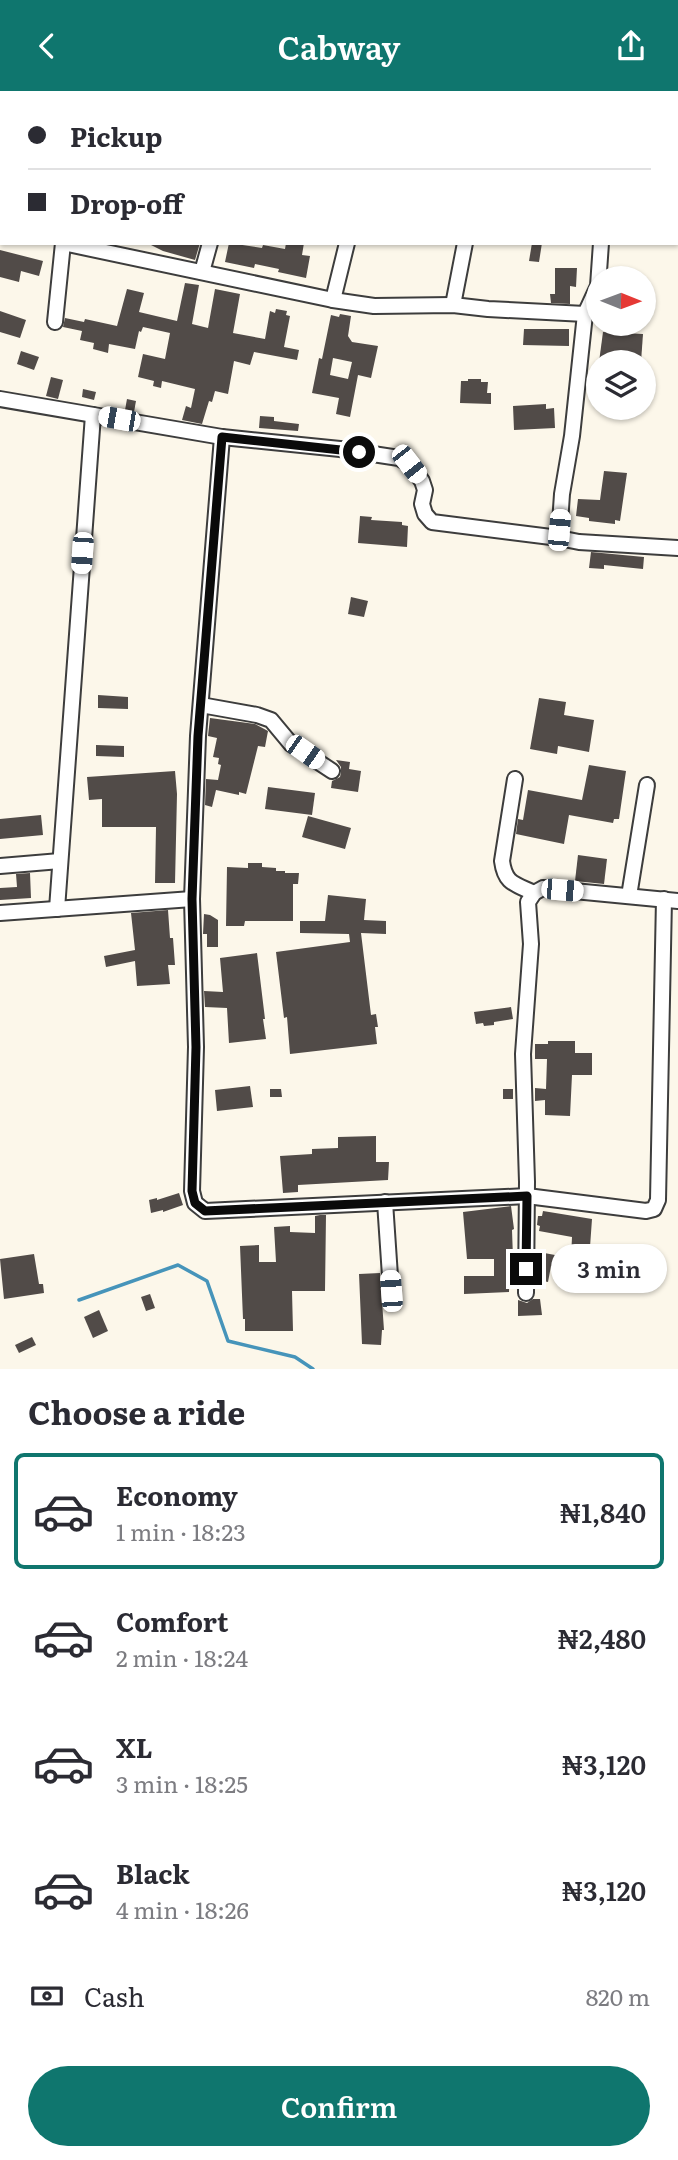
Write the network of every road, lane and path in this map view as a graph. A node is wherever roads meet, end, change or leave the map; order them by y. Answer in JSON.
{"nodes":[{"id":1,"x":63,"y":245,"type":"edge"},
{"id":2,"x":73,"y":245,"type":"edge"},
{"id":3,"x":209,"y":245,"type":"edge"},
{"id":4,"x":347,"y":245,"type":"edge"},
{"id":5,"x":465,"y":245,"type":"edge"},
{"id":6,"x":601,"y":245,"type":"edge"},
{"id":7,"x":202,"y":272,"type":"junction"},
{"id":8,"x":333,"y":300,"type":"junction"},
{"id":9,"x":453,"y":305,"type":"junction"},
{"id":10,"x":584,"y":314,"type":"junction"},
{"id":11,"x":55,"y":323,"type":"dead end"},
{"id":12,"x":0,"y":398,"type":"edge"},
{"id":13,"x":93,"y":415,"type":"junction"},
{"id":14,"x":222,"y":437,"type":"junction"},
{"id":15,"x":559,"y":538,"type":"junction"},
{"id":16,"x":678,"y":548,"type":"edge"},
{"id":17,"x":201,"y":705,"type":"junction"},
{"id":18,"x":332,"y":771,"type":"dead end"},
{"id":19,"x":515,"y":779,"type":"dead end"},
{"id":20,"x":647,"y":785,"type":"dead end"},
{"id":21,"x":60,"y":861,"type":"junction"},
{"id":22,"x":0,"y":866,"type":"edge"},
{"id":23,"x":534,"y":893,"type":"junction"},
{"id":24,"x":629,"y":896,"type":"junction"},
{"id":25,"x":192,"y":899,"type":"junction"},
{"id":26,"x":671,"y":900,"type":"edge"},
{"id":27,"x":57,"y":909,"type":"junction"},
{"id":28,"x":0,"y":913,"type":"edge"},
{"id":29,"x":527,"y":1196,"type":"junction"},
{"id":30,"x":384,"y":1202,"type":"junction"},
{"id":31,"x":391,"y":1291,"type":"dead end"},
{"id":32,"x":526,"y":1293,"type":"dead end"}],
"edges":[{"from":1,"to":11,"type":"street"},
{"from":2,"to":7,"type":"street"},
{"from":3,"to":7,"type":"street"},
{"from":4,"to":8,"type":"street"},
{"from":5,"to":9,"type":"street"},
{"from":6,"to":10,"type":"street"},
{"from":7,"to":8,"type":"street"},
{"from":8,"to":9,"type":"street"},
{"from":9,"to":10,"type":"street"},
{"from":10,"to":15,"type":"street"},
{"from":12,"to":13,"type":"street"},
{"from":13,"to":14,"type":"street"},
{"from":13,"to":21,"type":"street"},
{"from":14,"to":15,"type":"street"},
{"from":14,"to":17,"type":"street"},
{"from":15,"to":16,"type":"street"},
{"from":17,"to":18,"type":"street"},
{"from":17,"to":25,"type":"street"},
{"from":19,"to":23,"type":"street"},
{"from":20,"to":24,"type":"street"},
{"from":21,"to":22,"type":"street"},
{"from":21,"to":27,"type":"street"},
{"from":23,"to":24,"type":"street"},
{"from":23,"to":29,"type":"street"},
{"from":24,"to":26,"type":"street"},
{"from":25,"to":27,"type":"street"},
{"from":25,"to":30,"type":"street"},
{"from":26,"to":29,"type":"street"},
{"from":27,"to":28,"type":"street"},
{"from":29,"to":30,"type":"street"},
{"from":29,"to":32,"type":"street"},
{"from":30,"to":31,"type":"street"}]}
